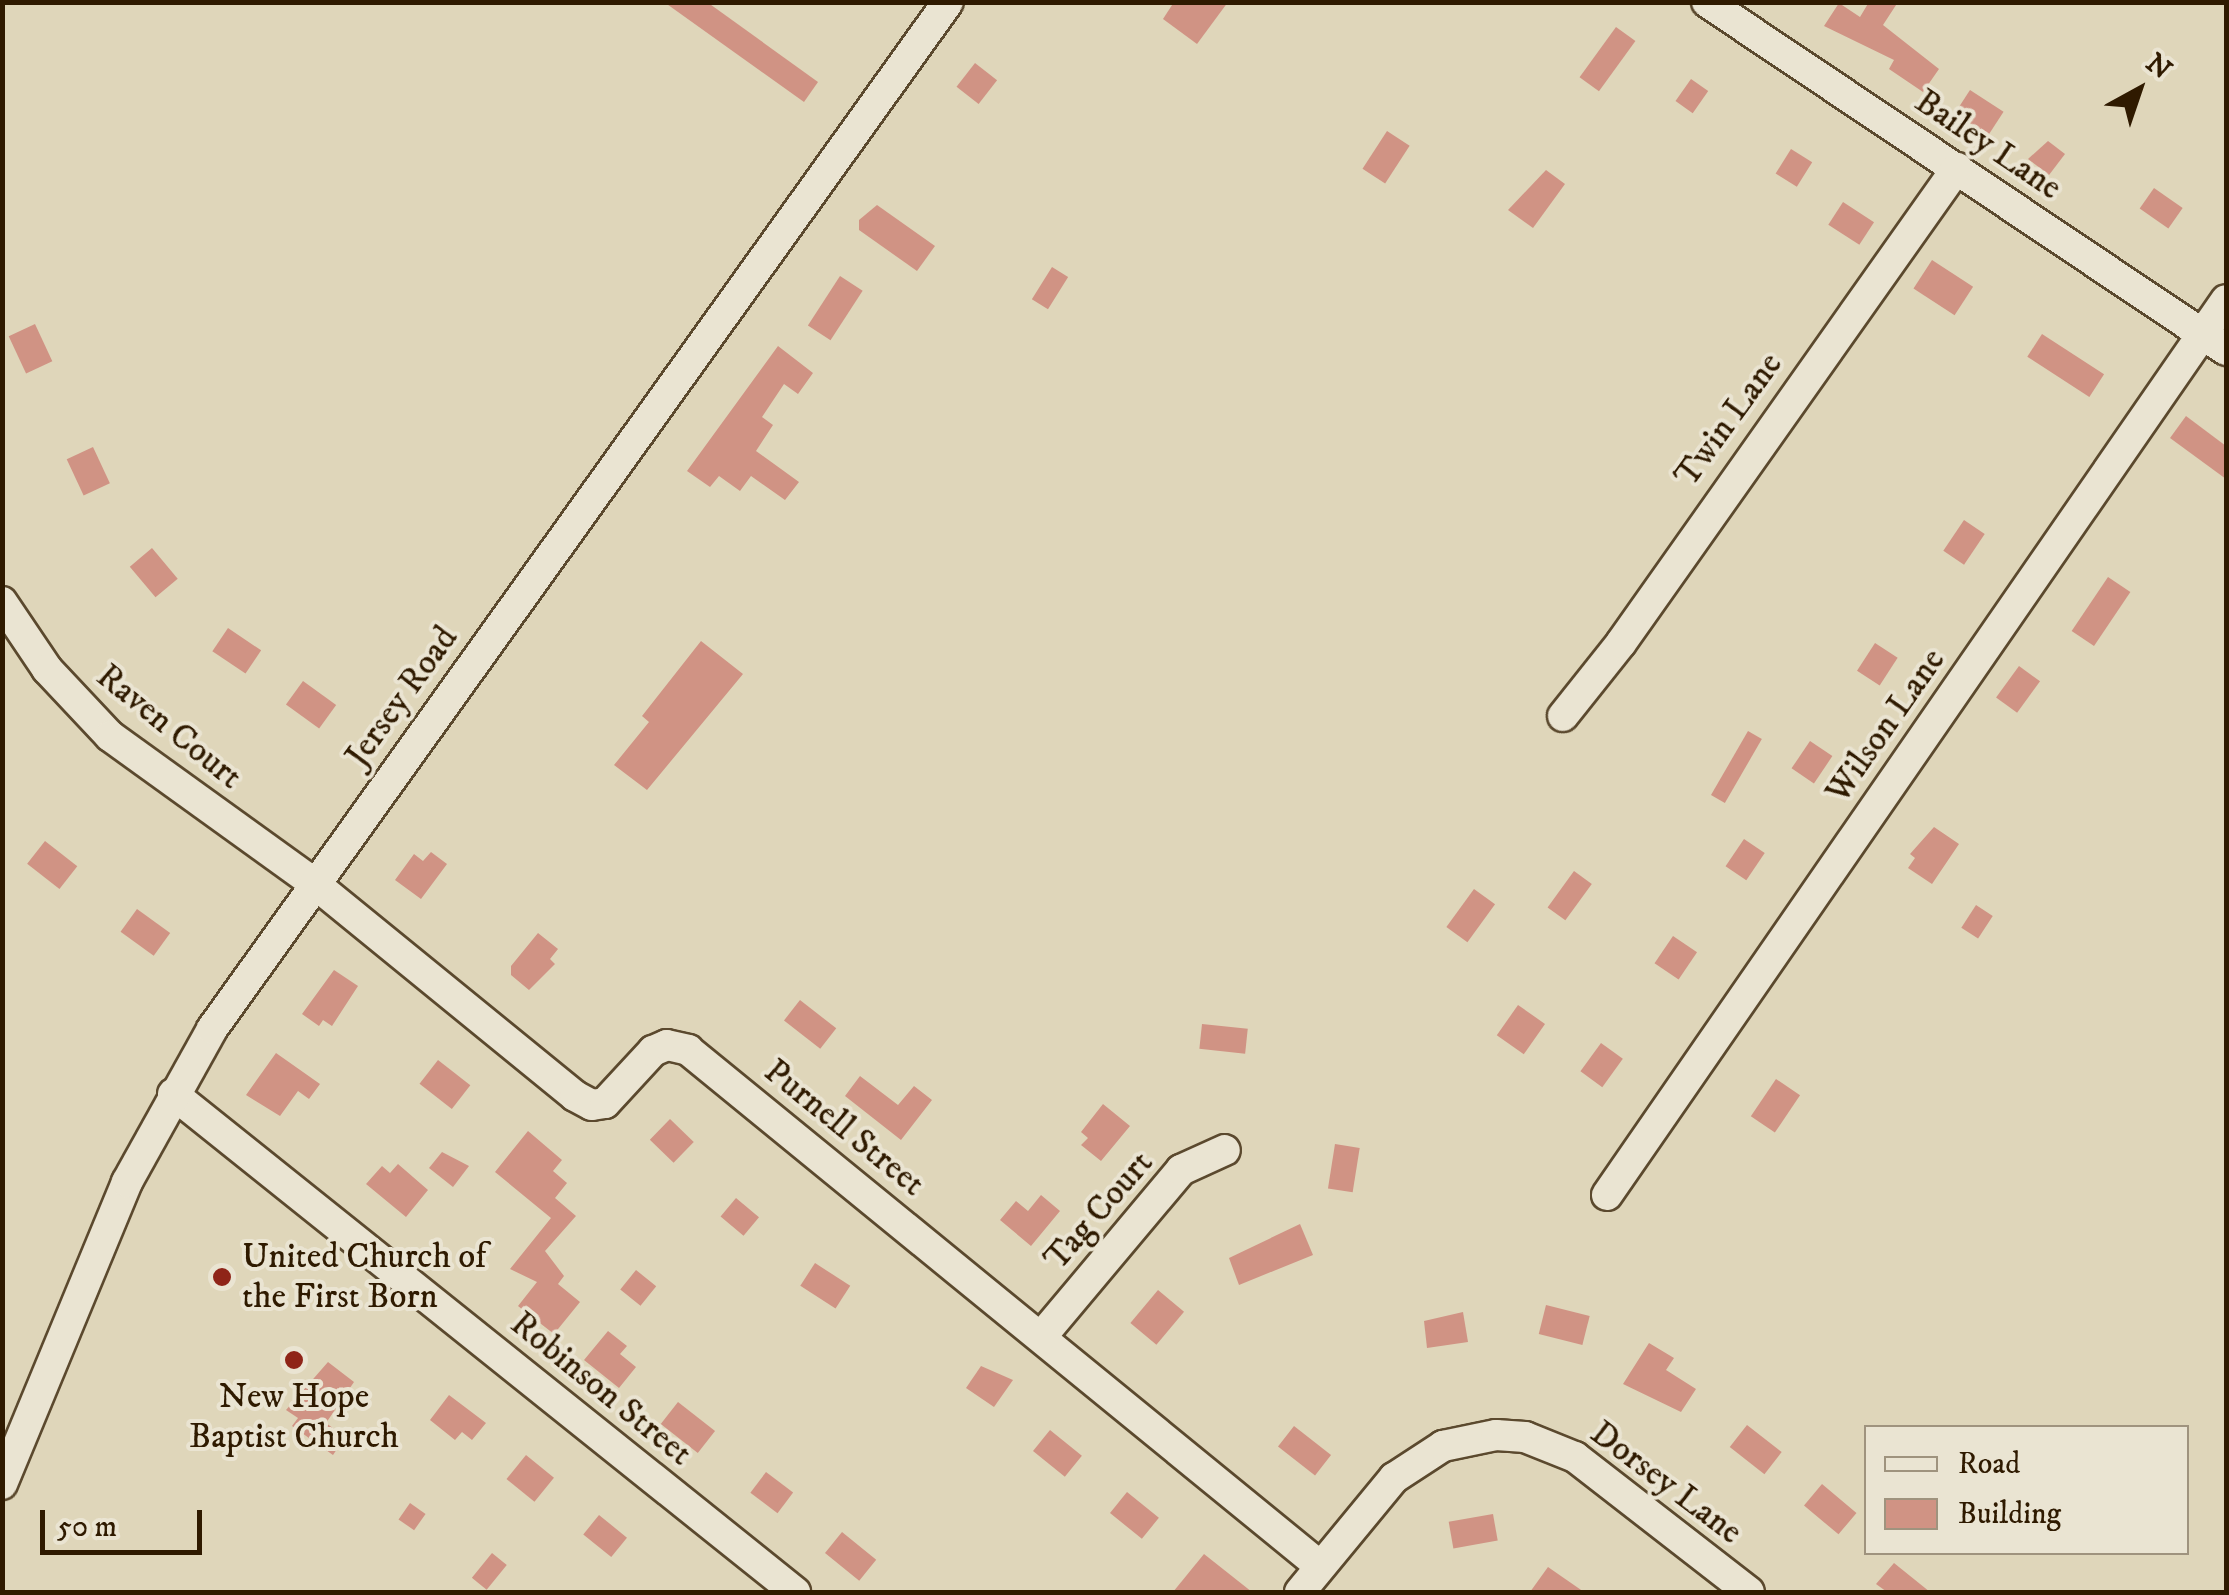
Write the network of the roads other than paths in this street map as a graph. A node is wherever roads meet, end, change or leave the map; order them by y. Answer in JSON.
{"nodes":[{"id":1,"x":948,"y":2,"type":"edge"},
{"id":2,"x":1707,"y":2,"type":"edge"},
{"id":3,"x":1957,"y":168,"type":"junction"},
{"id":4,"x":2226,"y":300,"type":"edge"},
{"id":5,"x":2214,"y":342,"type":"edge"},
{"id":6,"x":2,"y":602,"type":"edge"},
{"id":7,"x":1563,"y":716,"type":"dead end"},
{"id":8,"x":315,"y":884,"type":"junction"},
{"id":9,"x":173,"y":1094,"type":"junction"},
{"id":10,"x":1225,"y":1150,"type":"dead end"},
{"id":11,"x":1607,"y":1196,"type":"dead end"},
{"id":12,"x":1041,"y":1337,"type":"junction"},
{"id":13,"x":2,"y":1484,"type":"edge"},
{"id":14,"x":1320,"y":1566,"type":"junction"},
{"id":15,"x":795,"y":1592,"type":"edge"},
{"id":16,"x":1300,"y":1592,"type":"edge"},
{"id":17,"x":1748,"y":1592,"type":"edge"}],
"edges":[{"from":1,"to":8,"type":"street","name":"Jersey Road"},
{"from":2,"to":3,"type":"street","name":"Bailey Lane"},
{"from":3,"to":5,"type":"street","name":"Bailey Lane"},
{"from":3,"to":7,"type":"street","name":"Twin Lane"},
{"from":4,"to":5,"type":"street","name":"Wilson Lane"},
{"from":5,"to":11,"type":"street","name":"Wilson Lane"},
{"from":6,"to":8,"type":"street","name":"Raven Court"},
{"from":8,"to":9,"type":"street","name":"Jersey Road"},
{"from":8,"to":12,"type":"street","name":"Purnell Street"},
{"from":9,"to":13,"type":"street","name":"Jersey Road"},
{"from":9,"to":15,"type":"street","name":"Robinson Street"},
{"from":10,"to":12,"type":"street","name":"Tag Court"},
{"from":12,"to":14,"type":"street","name":"Purnell Street"},
{"from":14,"to":16,"type":"street","name":"Dorsey Lane"},
{"from":14,"to":17,"type":"street","name":"Dorsey Lane"}]}
